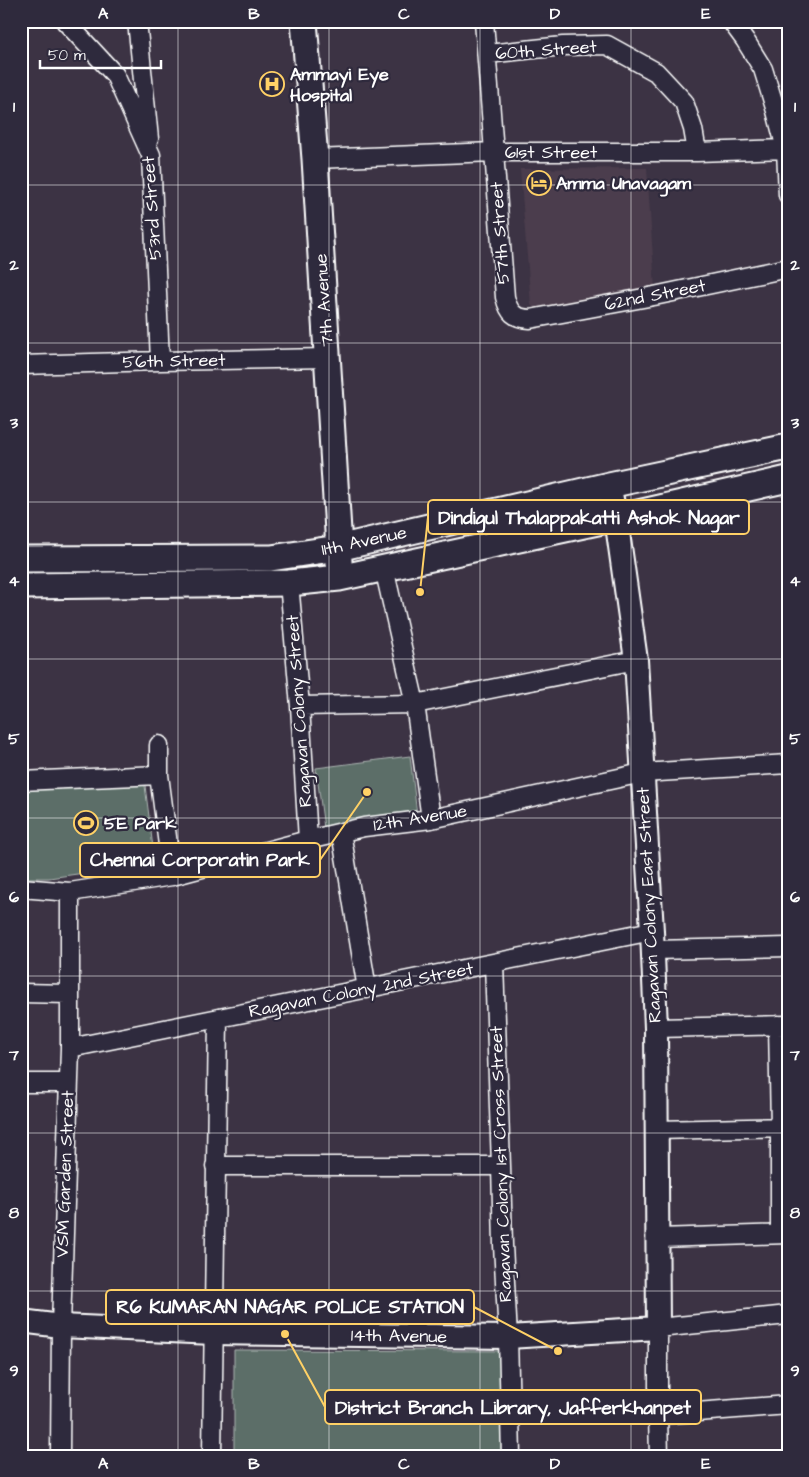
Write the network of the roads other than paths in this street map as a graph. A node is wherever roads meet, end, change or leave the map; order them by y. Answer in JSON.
{"nodes":[{"id":1,"x":65,"y":21,"type":"edge"},
{"id":2,"x":137,"y":21,"type":"edge"},
{"id":3,"x":304,"y":21,"type":"edge"},
{"id":4,"x":484,"y":21,"type":"edge"},
{"id":5,"x":731,"y":21,"type":"edge"},
{"id":6,"x":487,"y":54,"type":"junction"},
{"id":7,"x":787,"y":149,"type":"edge"},
{"id":8,"x":494,"y":152,"type":"junction"},
{"id":9,"x":697,"y":152,"type":"junction"},
{"id":10,"x":151,"y":155,"type":"junction"},
{"id":11,"x":315,"y":160,"type":"junction"},
{"id":12,"x":788,"y":194,"type":"edge"},
{"id":13,"x":788,"y":268,"type":"edge"},
{"id":14,"x":521,"y":318,"type":"joint"},
{"id":15,"x":327,"y":358,"type":"junction"},
{"id":16,"x":160,"y":361,"type":"junction"},
{"id":17,"x":21,"y":365,"type":"edge"},
{"id":18,"x":788,"y":447,"type":"edge"},
{"id":19,"x":788,"y":478,"type":"edge"},
{"id":20,"x":609,"y":485,"type":"junction"},
{"id":21,"x":616,"y":518,"type":"junction"},
{"id":22,"x":338,"y":548,"type":"junction"},
{"id":23,"x":21,"y":558,"type":"edge"},
{"id":24,"x":384,"y":568,"type":"junction"},
{"id":25,"x":340,"y":578,"type":"junction"},
{"id":26,"x":289,"y":583,"type":"junction"},
{"id":27,"x":21,"y":586,"type":"edge"},
{"id":28,"x":636,"y":660,"type":"junction"},
{"id":29,"x":415,"y":704,"type":"junction"},
{"id":30,"x":300,"y":706,"type":"junction"},
{"id":31,"x":159,"y":745,"type":"dead end"},
{"id":32,"x":788,"y":764,"type":"edge"},
{"id":33,"x":642,"y":773,"type":"junction"},
{"id":34,"x":159,"y":775,"type":"junction"},
{"id":35,"x":21,"y":781,"type":"edge"},
{"id":36,"x":431,"y":819,"type":"junction"},
{"id":37,"x":341,"y":832,"type":"junction"},
{"id":38,"x":308,"y":840,"type":"junction"},
{"id":39,"x":172,"y":876,"type":"junction"},
{"id":40,"x":21,"y":888,"type":"edge"},
{"id":41,"x":70,"y":892,"type":"junction"},
{"id":42,"x":652,"y":941,"type":"junction"},
{"id":43,"x":788,"y":947,"type":"edge"},
{"id":44,"x":494,"y":963,"type":"junction"},
{"id":45,"x":368,"y":989,"type":"junction"},
{"id":46,"x":21,"y":993,"type":"edge"},
{"id":47,"x":69,"y":994,"type":"junction"},
{"id":48,"x":218,"y":1018,"type":"junction"},
{"id":49,"x":783,"y":1025,"type":"edge"},
{"id":50,"x":656,"y":1028,"type":"junction"},
{"id":51,"x":70,"y":1048,"type":"junction"},
{"id":52,"x":21,"y":1083,"type":"edge"},
{"id":53,"x":68,"y":1083,"type":"junction"},
{"id":54,"x":784,"y":1127,"type":"edge"},
{"id":55,"x":656,"y":1130,"type":"junction"},
{"id":56,"x":215,"y":1166,"type":"junction"},
{"id":57,"x":501,"y":1166,"type":"junction"},
{"id":58,"x":784,"y":1234,"type":"edge"},
{"id":59,"x":658,"y":1238,"type":"junction"},
{"id":60,"x":788,"y":1315,"type":"edge"},
{"id":61,"x":21,"y":1322,"type":"edge"},
{"id":62,"x":61,"y":1326,"type":"junction"},
{"id":63,"x":658,"y":1328,"type":"junction"},
{"id":64,"x":213,"y":1333,"type":"junction"},
{"id":65,"x":508,"y":1337,"type":"junction"},
{"id":66,"x":788,"y":1405,"type":"edge"},
{"id":67,"x":658,"y":1415,"type":"junction"},
{"id":68,"x":60,"y":1456,"type":"edge"},
{"id":69,"x":212,"y":1456,"type":"edge"},
{"id":70,"x":511,"y":1456,"type":"edge"},
{"id":71,"x":659,"y":1456,"type":"edge"}],
"edges":[{"from":1,"to":10,"type":"street","name":"53rd Street"},
{"from":2,"to":10,"type":"street"},
{"from":3,"to":11,"type":"main road","name":"7th Avenue"},
{"from":4,"to":6,"type":"street","name":"57th Street"},
{"from":5,"to":7,"type":"street"},
{"from":6,"to":8,"type":"street","name":"57th Street"},
{"from":6,"to":9,"type":"street","name":"60th Street"},
{"from":7,"to":9,"type":"street","name":"61st Street"},
{"from":7,"to":12,"type":"street"},
{"from":8,"to":9,"type":"street","name":"61st Street"},
{"from":8,"to":11,"type":"street","name":"61st Street"},
{"from":8,"to":14,"type":"street","name":"57th Street"},
{"from":10,"to":16,"type":"street","name":"53rd Street"},
{"from":11,"to":15,"type":"main road","name":"7th Avenue"},
{"from":13,"to":14,"type":"street","name":"62nd Street"},
{"from":15,"to":16,"type":"street","name":"56th Street"},
{"from":15,"to":22,"type":"main road","name":"7th Avenue"},
{"from":16,"to":17,"type":"street","name":"56th Street"},
{"from":18,"to":20,"type":"main road","name":"11th Avenue"},
{"from":19,"to":21,"type":"main road","name":"11th Avenue"},
{"from":20,"to":21,"type":"street","name":"Ragavan Colony East Street"},
{"from":20,"to":22,"type":"main road","name":"11th Avenue"},
{"from":21,"to":24,"type":"main road","name":"11th Avenue"},
{"from":21,"to":28,"type":"street","name":"Ragavan Colony East Street"},
{"from":22,"to":23,"type":"main road","name":"11th Avenue"},
{"from":22,"to":25,"type":"main road","name":"7th Avenue"},
{"from":24,"to":25,"type":"main road","name":"11th Avenue"},
{"from":24,"to":29,"type":"street"},
{"from":25,"to":26,"type":"main road","name":"11th Avenue"},
{"from":26,"to":27,"type":"main road","name":"11th Avenue"},
{"from":26,"to":30,"type":"street","name":"Ragavan Colony Street"},
{"from":28,"to":29,"type":"street"},
{"from":28,"to":33,"type":"street","name":"Ragavan Colony East Street"},
{"from":29,"to":30,"type":"street"},
{"from":29,"to":36,"type":"street"},
{"from":30,"to":38,"type":"street","name":"Ragavan Colony Street"},
{"from":31,"to":34,"type":"street"},
{"from":32,"to":33,"type":"street","name":"12th Avenue"},
{"from":33,"to":36,"type":"street","name":"12th Avenue"},
{"from":33,"to":42,"type":"street","name":"Ragavan Colony East Street"},
{"from":34,"to":35,"type":"street"},
{"from":34,"to":39,"type":"street"},
{"from":36,"to":37,"type":"street","name":"12th Avenue"},
{"from":37,"to":38,"type":"street","name":"12th Avenue"},
{"from":37,"to":45,"type":"street"},
{"from":38,"to":39,"type":"street","name":"12th Avenue"},
{"from":39,"to":41,"type":"street","name":"12th Avenue"},
{"from":40,"to":41,"type":"street","name":"12th Avenue"},
{"from":41,"to":47,"type":"street","name":"VSM Garden Street"},
{"from":42,"to":43,"type":"street","name":"Ragavan Colony 2nd Street"},
{"from":42,"to":44,"type":"street","name":"Ragavan Colony 2nd Street"},
{"from":42,"to":50,"type":"street","name":"Ragavan Colony East Street"},
{"from":44,"to":45,"type":"street","name":"Ragavan Colony 2nd Street"},
{"from":44,"to":57,"type":"street","name":"Ragavan Colony 1st Cross Street"},
{"from":45,"to":48,"type":"street","name":"Ragavan Colony 2nd Street"},
{"from":46,"to":47,"type":"street"},
{"from":47,"to":51,"type":"street","name":"VSM Garden Street"},
{"from":48,"to":51,"type":"street","name":"Ragavan Colony 2nd Street"},
{"from":48,"to":56,"type":"street"},
{"from":49,"to":50,"type":"street"},
{"from":49,"to":54,"type":"street"},
{"from":50,"to":55,"type":"street","name":"Ragavan Colony East Street"},
{"from":51,"to":53,"type":"street","name":"VSM Garden Street"},
{"from":52,"to":53,"type":"street"},
{"from":53,"to":62,"type":"street","name":"VSM Garden Street"},
{"from":54,"to":55,"type":"street"},
{"from":54,"to":58,"type":"street"},
{"from":55,"to":59,"type":"street","name":"Ragavan Colony East Street"},
{"from":56,"to":57,"type":"street"},
{"from":56,"to":64,"type":"street"},
{"from":57,"to":65,"type":"street","name":"Ragavan Colony 1st Cross Street"},
{"from":58,"to":59,"type":"street"},
{"from":59,"to":63,"type":"street","name":"Ragavan Colony East Street"},
{"from":60,"to":63,"type":"street"},
{"from":61,"to":62,"type":"street","name":"14th Avenue"},
{"from":62,"to":64,"type":"street","name":"14th Avenue"},
{"from":62,"to":68,"type":"street","name":"VSM Garden Street"},
{"from":63,"to":65,"type":"street","name":"14th Avenue"},
{"from":63,"to":67,"type":"street"},
{"from":64,"to":65,"type":"street","name":"14th Avenue"},
{"from":64,"to":69,"type":"street"},
{"from":65,"to":70,"type":"street","name":"Ragavan Colony 1st Cross Street"},
{"from":66,"to":67,"type":"street"},
{"from":67,"to":71,"type":"street"}]}
